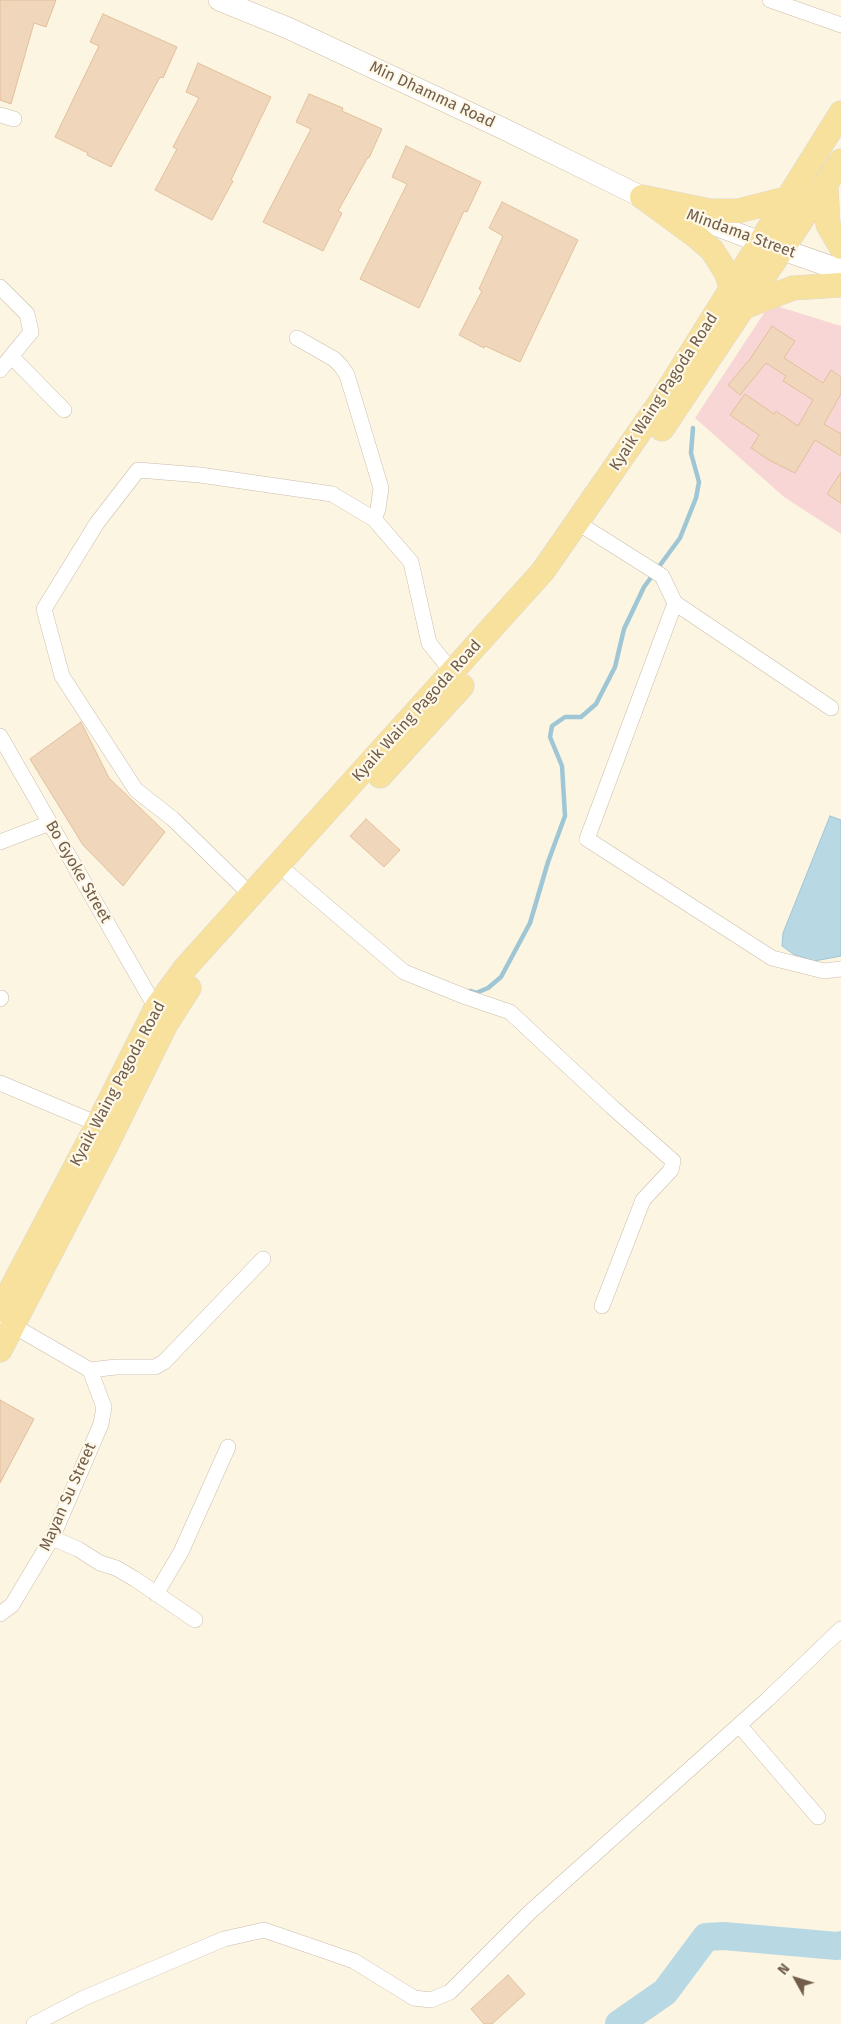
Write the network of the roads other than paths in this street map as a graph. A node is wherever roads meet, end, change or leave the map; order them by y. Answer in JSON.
{"nodes":[{"id":1,"x":219,"y":0,"type":"edge"},
{"id":2,"x":770,"y":0,"type":"edge"},
{"id":3,"x":841,"y":25,"type":"edge"},
{"id":4,"x":841,"y":113,"type":"edge"},
{"id":5,"x":841,"y":161,"type":"edge"},
{"id":6,"x":826,"y":185,"type":"junction"},
{"id":7,"x":642,"y":197,"type":"junction"},
{"id":8,"x":789,"y":198,"type":"junction"},
{"id":9,"x":771,"y":246,"type":"junction"},
{"id":10,"x":841,"y":247,"type":"edge"},
{"id":11,"x":841,"y":270,"type":"edge"},
{"id":12,"x":841,"y":285,"type":"edge"},
{"id":13,"x":0,"y":287,"type":"edge"},
{"id":14,"x":731,"y":288,"type":"junction"},
{"id":15,"x":744,"y":307,"type":"junction"},
{"id":16,"x":297,"y":338,"type":"dead end"},
{"id":17,"x":12,"y":357,"type":"junction"},
{"id":18,"x":0,"y":370,"type":"edge"},
{"id":19,"x":64,"y":410,"type":"dead end"},
{"id":20,"x":374,"y":518,"type":"junction"},
{"id":21,"x":585,"y":527,"type":"junction"},
{"id":22,"x":676,"y":603,"type":"junction"},
{"id":23,"x":453,"y":673,"type":"junction"},
{"id":24,"x":831,"y":708,"type":"dead end"},
{"id":25,"x":0,"y":737,"type":"edge"},
{"id":26,"x":50,"y":823,"type":"junction"},
{"id":27,"x":0,"y":842,"type":"edge"},
{"id":28,"x":289,"y":874,"type":"junction"},
{"id":29,"x":250,"y":894,"type":"junction"},
{"id":30,"x":841,"y":968,"type":"edge"},
{"id":31,"x":156,"y":1008,"type":"junction"},
{"id":32,"x":0,"y":1083,"type":"edge"},
{"id":33,"x":106,"y":1127,"type":"junction"},
{"id":34,"x":264,"y":1259,"type":"dead end"},
{"id":35,"x":602,"y":1306,"type":"dead end"},
{"id":36,"x":4,"y":1318,"type":"edge"},
{"id":37,"x":0,"y":1350,"type":"edge"},
{"id":38,"x":90,"y":1370,"type":"junction"},
{"id":39,"x":228,"y":1447,"type":"dead end"},
{"id":40,"x":52,"y":1538,"type":"junction"},
{"id":41,"x":156,"y":1594,"type":"junction"},
{"id":42,"x":0,"y":1614,"type":"edge"},
{"id":43,"x":194,"y":1620,"type":"dead end"},
{"id":44,"x":841,"y":1630,"type":"edge"},
{"id":45,"x":739,"y":1725,"type":"junction"},
{"id":46,"x":818,"y":1817,"type":"dead end"},
{"id":47,"x":34,"y":2024,"type":"edge"}],
"edges":[{"from":1,"to":7,"type":"main road","name":"Min Dhamma Road"},
{"from":2,"to":3,"type":"street"},
{"from":4,"to":8,"type":"main road","name":"Kyaik Waing Pagoda Road"},
{"from":5,"to":6,"type":"main road","name":"Kyaik Waing Pagoda Road"},
{"from":6,"to":9,"type":"main road","name":"Kyaik Waing Pagoda Road"},
{"from":6,"to":10,"type":"main road"},
{"from":7,"to":8,"type":"main road"},
{"from":7,"to":9,"type":"main road","name":"Mindama Street"},
{"from":7,"to":14,"type":"main road"},
{"from":8,"to":9,"type":"main road","name":"Kyaik Waing Pagoda Road"},
{"from":9,"to":11,"type":"main road","name":"Mindama Street"},
{"from":9,"to":14,"type":"main road","name":"Kyaik Waing Pagoda Road"},
{"from":9,"to":15,"type":"main road","name":"Kyaik Waing Pagoda Road"},
{"from":12,"to":15,"type":"main road"},
{"from":13,"to":17,"type":"street"},
{"from":14,"to":21,"type":"main road","name":"Kyaik Waing Pagoda Road"},
{"from":15,"to":21,"type":"main road","name":"Kyaik Waing Pagoda Road"},
{"from":16,"to":20,"type":"street"},
{"from":17,"to":18,"type":"street"},
{"from":17,"to":19,"type":"street"},
{"from":20,"to":23,"type":"street"},
{"from":20,"to":29,"type":"street"},
{"from":21,"to":22,"type":"street"},
{"from":21,"to":23,"type":"main road","name":"Kyaik Waing Pagoda Road"},
{"from":21,"to":28,"type":"main road","name":"Kyaik Waing Pagoda Road"},
{"from":22,"to":24,"type":"street"},
{"from":22,"to":30,"type":"street"},
{"from":23,"to":29,"type":"main road","name":"Kyaik Waing Pagoda Road"},
{"from":25,"to":26,"type":"street","name":"Bo Gyoke Street"},
{"from":26,"to":27,"type":"street"},
{"from":26,"to":31,"type":"street","name":"Bo Gyoke Street"},
{"from":28,"to":33,"type":"main road","name":"Kyaik Waing Pagoda Road"},
{"from":28,"to":35,"type":"street"},
{"from":29,"to":31,"type":"main road","name":"Kyaik Waing Pagoda Road"},
{"from":31,"to":33,"type":"main road","name":"Kyaik Waing Pagoda Road"},
{"from":32,"to":33,"type":"street"},
{"from":33,"to":36,"type":"main road","name":"Kyaik Waing Pagoda Road"},
{"from":34,"to":38,"type":"street"},
{"from":36,"to":37,"type":"main road","name":"Kyaik Waing Pagoda Road"},
{"from":36,"to":38,"type":"street"},
{"from":38,"to":40,"type":"street","name":"Mayan Su Street"},
{"from":39,"to":41,"type":"street"},
{"from":40,"to":41,"type":"street"},
{"from":40,"to":42,"type":"street","name":"Mayan Su Street"},
{"from":41,"to":43,"type":"street"},
{"from":44,"to":45,"type":"street"},
{"from":45,"to":46,"type":"street"},
{"from":45,"to":47,"type":"street"}]}
